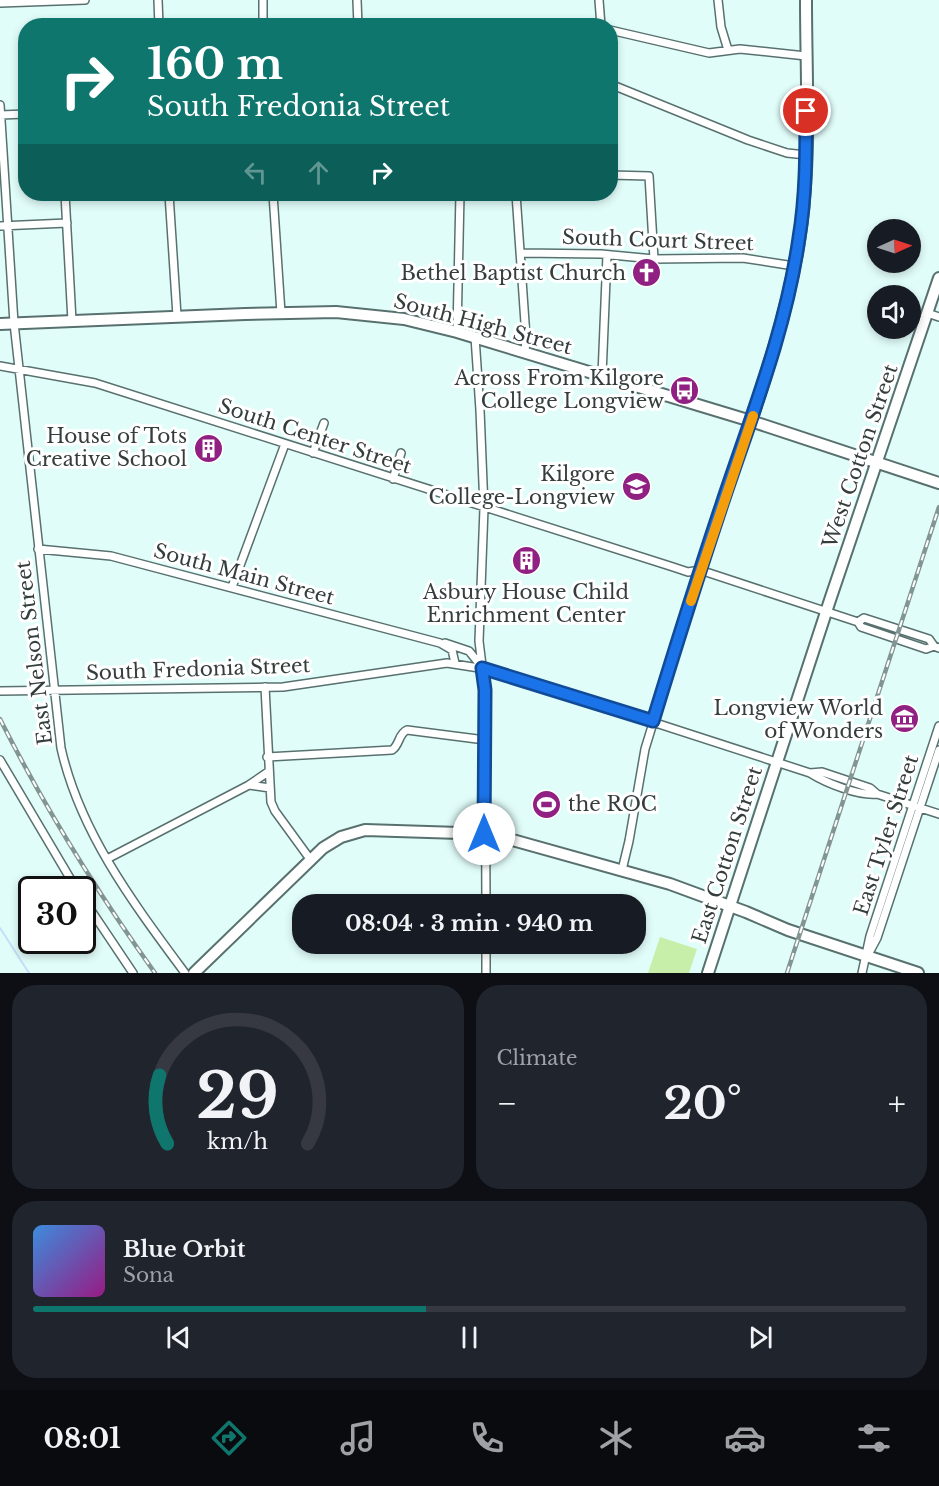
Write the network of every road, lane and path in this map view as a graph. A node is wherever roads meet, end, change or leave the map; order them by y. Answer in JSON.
{"nodes":[{"id":1,"x":85,"y":0,"type":"edge"},
{"id":2,"x":158,"y":0,"type":"edge"},
{"id":3,"x":262,"y":0,"type":"edge"},
{"id":4,"x":357,"y":0,"type":"edge"},
{"id":5,"x":599,"y":0,"type":"edge"},
{"id":6,"x":718,"y":0,"type":"edge"},
{"id":7,"x":806,"y":0,"type":"edge"},
{"id":8,"x":0,"y":3,"type":"edge"},
{"id":9,"x":159,"y":18,"type":"edge"},
{"id":10,"x":263,"y":18,"type":"edge"},
{"id":11,"x":358,"y":18,"type":"edge"},
{"id":12,"x":600,"y":18,"type":"edge"},
{"id":13,"x":618,"y":32,"type":"edge"},
{"id":14,"x":728,"y":50,"type":"junction"},
{"id":15,"x":806,"y":56,"type":"junction"},
{"id":16,"x":618,"y":87,"type":"edge"},
{"id":17,"x":0,"y":105,"type":"edge"},
{"id":18,"x":18,"y":114,"type":"edge"},
{"id":19,"x":0,"y":115,"type":"edge"},
{"id":20,"x":806,"y":155,"type":"junction"},
{"id":21,"x":618,"y":175,"type":"edge"},
{"id":22,"x":65,"y":201,"type":"edge"},
{"id":23,"x":169,"y":201,"type":"edge"},
{"id":24,"x":273,"y":201,"type":"edge"},
{"id":25,"x":460,"y":201,"type":"edge"},
{"id":26,"x":517,"y":201,"type":"edge"},
{"id":27,"x":67,"y":223,"type":"junction"},
{"id":28,"x":4,"y":226,"type":"edge"},
{"id":29,"x":521,"y":253,"type":"junction"},
{"id":30,"x":607,"y":255,"type":"junction"},
{"id":31,"x":654,"y":259,"type":"junction"},
{"id":32,"x":794,"y":266,"type":"junction"},
{"id":33,"x":939,"y":278,"type":"edge"},
{"id":34,"x":281,"y":313,"type":"junction"},
{"id":35,"x":927,"y":313,"type":"junction"},
{"id":36,"x":177,"y":316,"type":"junction"},
{"id":37,"x":939,"y":317,"type":"edge"},
{"id":38,"x":72,"y":321,"type":"junction"},
{"id":39,"x":14,"y":323,"type":"junction"},
{"id":40,"x":0,"y":324,"type":"edge"},
{"id":41,"x":457,"y":332,"type":"junction"},
{"id":42,"x":475,"y":337,"type":"junction"},
{"id":43,"x":525,"y":352,"type":"junction"},
{"id":44,"x":0,"y":366,"type":"edge"},
{"id":45,"x":18,"y":368,"type":"junction"},
{"id":46,"x":602,"y":375,"type":"junction"},
{"id":47,"x":751,"y":421,"type":"junction"},
{"id":48,"x":324,"y":423,"type":"dead end"},
{"id":49,"x":285,"y":444,"type":"junction"},
{"id":50,"x":313,"y":453,"type":"junction"},
{"id":51,"x":401,"y":453,"type":"dead end"},
{"id":52,"x":877,"y":462,"type":"junction"},
{"id":53,"x":393,"y":479,"type":"junction"},
{"id":54,"x":939,"y":483,"type":"edge"},
{"id":55,"x":484,"y":508,"type":"junction"},
{"id":56,"x":38,"y":549,"type":"junction"},
{"id":57,"x":700,"y":570,"type":"junction"},
{"id":58,"x":232,"y":587,"type":"junction"},
{"id":59,"x":826,"y":612,"type":"junction"},
{"id":60,"x":858,"y":622,"type":"junction"},
{"id":61,"x":440,"y":643,"type":"junction"},
{"id":62,"x":937,"y":647,"type":"edge"},
{"id":63,"x":455,"y":663,"type":"junction"},
{"id":64,"x":482,"y":668,"type":"junction"},
{"id":65,"x":265,"y":687,"type":"junction"},
{"id":66,"x":54,"y":690,"type":"junction"},
{"id":67,"x":0,"y":691,"type":"edge"},
{"id":68,"x":653,"y":721,"type":"junction"},
{"id":69,"x":939,"y":726,"type":"edge"},
{"id":70,"x":485,"y":740,"type":"junction"},
{"id":71,"x":939,"y":750,"type":"edge"},
{"id":72,"x":267,"y":758,"type":"junction"},
{"id":73,"x":0,"y":760,"type":"edge"},
{"id":74,"x":777,"y":763,"type":"junction"},
{"id":75,"x":268,"y":772,"type":"junction"},
{"id":76,"x":249,"y":785,"type":"junction"},
{"id":77,"x":270,"y":789,"type":"junction"},
{"id":78,"x":916,"y":807,"type":"junction"},
{"id":79,"x":939,"y":814,"type":"edge"},
{"id":80,"x":484,"y":834,"type":"junction"},
{"id":81,"x":310,"y":859,"type":"junction"},
{"id":82,"x":107,"y":860,"type":"junction"},
{"id":83,"x":622,"y":870,"type":"junction"},
{"id":84,"x":69,"y":876,"type":"edge"},
{"id":85,"x":486,"y":894,"type":"edge"},
{"id":86,"x":730,"y":906,"type":"junction"},
{"id":87,"x":96,"y":918,"type":"edge"},
{"id":88,"x":486,"y":954,"type":"edge"},
{"id":89,"x":867,"y":956,"type":"junction"},
{"id":90,"x":133,"y":973,"type":"edge"},
{"id":91,"x":185,"y":973,"type":"edge"},
{"id":92,"x":194,"y":973,"type":"edge"},
{"id":93,"x":486,"y":973,"type":"edge"},
{"id":94,"x":708,"y":973,"type":"edge"},
{"id":95,"x":862,"y":973,"type":"edge"},
{"id":96,"x":918,"y":973,"type":"edge"}],
"edges":[{"from":1,"to":8,"type":"street"},
{"from":2,"to":9,"type":"street"},
{"from":3,"to":10,"type":"street"},
{"from":4,"to":11,"type":"street"},
{"from":5,"to":12,"type":"street"},
{"from":6,"to":14,"type":"street"},
{"from":7,"to":15,"type":"main road"},
{"from":13,"to":14,"type":"street"},
{"from":14,"to":15,"type":"street"},
{"from":15,"to":20,"type":"main road"},
{"from":16,"to":20,"type":"street"},
{"from":17,"to":19,"type":"street","name":"East Nelson Street"},
{"from":18,"to":19,"type":"street"},
{"from":19,"to":28,"type":"street","name":"East Nelson Street"},
{"from":20,"to":32,"type":"main road"},
{"from":21,"to":31,"type":"street"},
{"from":22,"to":27,"type":"street"},
{"from":23,"to":36,"type":"street"},
{"from":24,"to":34,"type":"street"},
{"from":25,"to":41,"type":"street"},
{"from":26,"to":29,"type":"street"},
{"from":27,"to":28,"type":"street"},
{"from":27,"to":38,"type":"street"},
{"from":28,"to":39,"type":"street","name":"East Nelson Street"},
{"from":29,"to":30,"type":"street","name":"South Court Street"},
{"from":29,"to":43,"type":"street"},
{"from":30,"to":31,"type":"street","name":"South Court Street"},
{"from":30,"to":46,"type":"street"},
{"from":31,"to":32,"type":"street","name":"South Court Street"},
{"from":32,"to":47,"type":"main road"},
{"from":33,"to":35,"type":"main road","name":"West Cotton Street"},
{"from":34,"to":36,"type":"main road","name":"South High Street"},
{"from":34,"to":41,"type":"main road","name":"South High Street"},
{"from":35,"to":37,"type":"street"},
{"from":35,"to":52,"type":"main road","name":"West Cotton Street"},
{"from":36,"to":38,"type":"main road","name":"South High Street"},
{"from":38,"to":39,"type":"main road","name":"South High Street"},
{"from":39,"to":40,"type":"main road","name":"South High Street"},
{"from":39,"to":45,"type":"street","name":"East Nelson Street"},
{"from":41,"to":42,"type":"main road","name":"South High Street"},
{"from":42,"to":43,"type":"main road","name":"South High Street"},
{"from":42,"to":55,"type":"street"},
{"from":43,"to":46,"type":"main road","name":"South High Street"},
{"from":44,"to":45,"type":"street","name":"South Center Street"},
{"from":45,"to":49,"type":"street","name":"South Center Street"},
{"from":45,"to":56,"type":"street","name":"East Nelson Street"},
{"from":46,"to":47,"type":"main road","name":"South High Street"},
{"from":47,"to":52,"type":"main road","name":"South High Street"},
{"from":47,"to":57,"type":"street"},
{"from":48,"to":50,"type":"street"},
{"from":49,"to":50,"type":"street","name":"South Center Street"},
{"from":49,"to":58,"type":"street"},
{"from":50,"to":53,"type":"street","name":"South Center Street"},
{"from":51,"to":53,"type":"street"},
{"from":52,"to":54,"type":"main road","name":"South High Street"},
{"from":52,"to":59,"type":"main road","name":"West Cotton Street"},
{"from":53,"to":55,"type":"street","name":"South Center Street"},
{"from":55,"to":57,"type":"street","name":"South Center Street"},
{"from":55,"to":64,"type":"street"},
{"from":56,"to":58,"type":"street","name":"South Main Street"},
{"from":56,"to":66,"type":"street","name":"East Nelson Street"},
{"from":57,"to":59,"type":"street","name":"South Center Street"},
{"from":57,"to":68,"type":"street"},
{"from":58,"to":61,"type":"street","name":"South Main Street"},
{"from":59,"to":60,"type":"street","name":"South Center Street"},
{"from":59,"to":74,"type":"main road","name":"East Cotton Street"},
{"from":60,"to":62,"type":"street","name":"South Center Street"},
{"from":60,"to":62,"type":"street","name":"South Center Street"},
{"from":61,"to":63,"type":"street"},
{"from":61,"to":64,"type":"street","name":"South Main Street"},
{"from":63,"to":64,"type":"street","name":"South Fredonia Street"},
{"from":63,"to":65,"type":"street","name":"South Fredonia Street"},
{"from":64,"to":68,"type":"street","name":"South Fredonia Street"},
{"from":64,"to":70,"type":"street"},
{"from":65,"to":66,"type":"street","name":"South Fredonia Street"},
{"from":65,"to":72,"type":"street"},
{"from":66,"to":67,"type":"street","name":"South Fredonia Street"},
{"from":66,"to":82,"type":"street","name":"East Nelson Street"},
{"from":68,"to":74,"type":"street","name":"South Fredonia Street"},
{"from":68,"to":83,"type":"street"},
{"from":69,"to":78,"type":"street","name":"East Tyler Street"},
{"from":70,"to":72,"type":"street"},
{"from":70,"to":80,"type":"street"},
{"from":71,"to":78,"type":"street","name":"East Tyler Street"},
{"from":72,"to":75,"type":"street"},
{"from":73,"to":84,"type":"street"},
{"from":74,"to":78,"type":"street","name":"South Fredonia Street"},
{"from":74,"to":86,"type":"main road","name":"East Cotton Street"},
{"from":75,"to":76,"type":"street"},
{"from":75,"to":77,"type":"street"},
{"from":76,"to":77,"type":"street"},
{"from":76,"to":82,"type":"street"},
{"from":77,"to":81,"type":"street"},
{"from":78,"to":79,"type":"street","name":"South Fredonia Street"},
{"from":78,"to":89,"type":"street","name":"East Tyler Street"},
{"from":80,"to":81,"type":"main road"},
{"from":80,"to":83,"type":"main road"},
{"from":80,"to":85,"type":"street"},
{"from":81,"to":92,"type":"main road"},
{"from":82,"to":91,"type":"street","name":"East Nelson Street"},
{"from":83,"to":86,"type":"main road"},
{"from":86,"to":89,"type":"main road"},
{"from":86,"to":94,"type":"main road","name":"East Cotton Street"},
{"from":87,"to":90,"type":"street"},
{"from":88,"to":93,"type":"street"},
{"from":89,"to":95,"type":"street","name":"East Tyler Street"},
{"from":89,"to":96,"type":"main road"}]}
